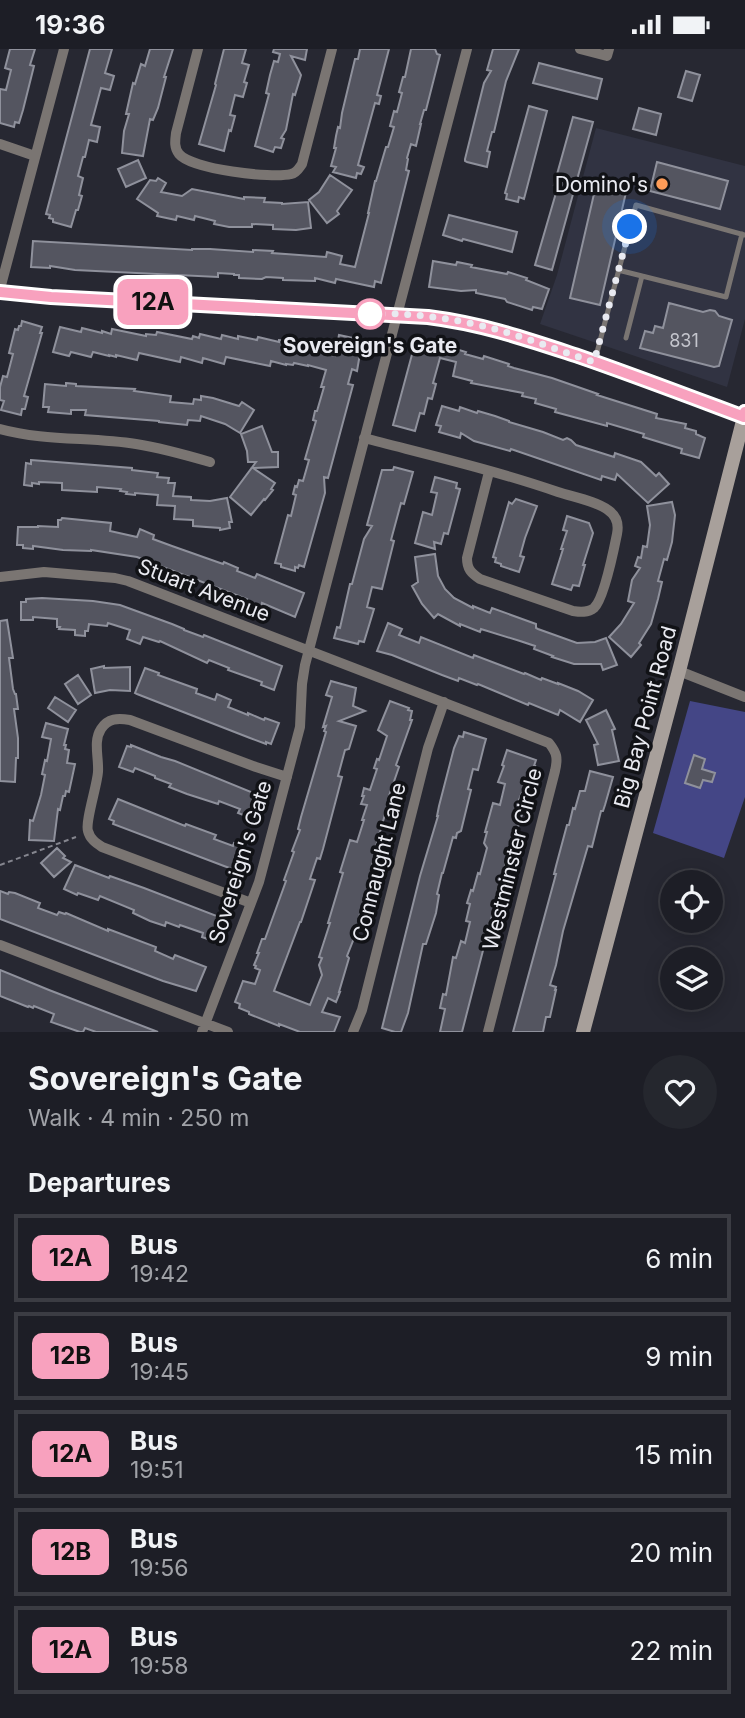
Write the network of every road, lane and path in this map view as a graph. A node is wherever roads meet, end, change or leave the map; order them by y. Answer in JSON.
{"nodes":[{"id":1,"x":64,"y":49,"type":"edge"},
{"id":2,"x":198,"y":49,"type":"edge"},
{"id":3,"x":332,"y":49,"type":"edge"},
{"id":4,"x":467,"y":49,"type":"edge"},
{"id":5,"x":580,"y":49,"type":"edge"},
{"id":6,"x":608,"y":52,"type":"edge"},
{"id":7,"x":0,"y":144,"type":"edge"},
{"id":8,"x":35,"y":156,"type":"junction"},
{"id":9,"x":744,"y":235,"type":"edge"},
{"id":10,"x":618,"y":270,"type":"junction"},
{"id":11,"x":642,"y":275,"type":"junction"},
{"id":12,"x":0,"y":291,"type":"edge"},
{"id":13,"x":397,"y":315,"type":"junction"},
{"id":14,"x":626,"y":338,"type":"dead end"},
{"id":15,"x":594,"y":362,"type":"junction"},
{"id":16,"x":744,"y":414,"type":"edge"},
{"id":17,"x":0,"y":429,"type":"edge"},
{"id":18,"x":364,"y":438,"type":"junction"},
{"id":19,"x":210,"y":462,"type":"dead end"},
{"id":20,"x":489,"y":471,"type":"junction"},
{"id":21,"x":0,"y":577,"type":"edge"},
{"id":22,"x":309,"y":650,"type":"junction"},
{"id":23,"x":679,"y":671,"type":"junction"},
{"id":24,"x":745,"y":697,"type":"edge"},
{"id":25,"x":444,"y":702,"type":"junction"},
{"id":26,"x":287,"y":777,"type":"junction"},
{"id":27,"x":76,"y":837,"type":"dead end"},
{"id":28,"x":0,"y":865,"type":"edge"},
{"id":29,"x":251,"y":903,"type":"junction"},
{"id":30,"x":0,"y":945,"type":"edge"},
{"id":31,"x":204,"y":1028,"type":"edge"},
{"id":32,"x":228,"y":1032,"type":"edge"},
{"id":33,"x":353,"y":1032,"type":"edge"},
{"id":34,"x":488,"y":1032,"type":"edge"},
{"id":35,"x":583,"y":1032,"type":"edge"}],
"edges":[{"from":1,"to":8,"type":"street"},
{"from":2,"to":3,"type":"street"},
{"from":4,"to":13,"type":"street","name":"Sovereign's Gate"},
{"from":5,"to":6,"type":"street"},
{"from":7,"to":8,"type":"street"},
{"from":8,"to":12,"type":"street"},
{"from":9,"to":10,"type":"lane"},
{"from":9,"to":11,"type":"lane"},
{"from":10,"to":11,"type":"lane"},
{"from":10,"to":15,"type":"lane"},
{"from":11,"to":14,"type":"lane"},
{"from":12,"to":13,"type":"street"},
{"from":13,"to":15,"type":"street"},
{"from":13,"to":18,"type":"street","name":"Sovereign's Gate"},
{"from":15,"to":16,"type":"street"},
{"from":16,"to":23,"type":"street","name":"Big Bay Point Road"},
{"from":17,"to":19,"type":"street"},
{"from":18,"to":20,"type":"street"},
{"from":18,"to":22,"type":"street","name":"Sovereign's Gate"},
{"from":20,"to":20,"type":"street"},
{"from":21,"to":22,"type":"street","name":"Stuart Avenue"},
{"from":22,"to":25,"type":"street","name":"Westminster Circle"},
{"from":22,"to":26,"type":"street","name":"Sovereign's Gate"},
{"from":23,"to":24,"type":"street"},
{"from":23,"to":35,"type":"street","name":"Big Bay Point Road"},
{"from":25,"to":33,"type":"street","name":"Connaught Lane"},
{"from":25,"to":34,"type":"street","name":"Westminster Circle"},
{"from":26,"to":29,"type":"street","name":"Sovereign's Gate"},
{"from":26,"to":29,"type":"street"},
{"from":27,"to":28,"type":"path"},
{"from":29,"to":31,"type":"street","name":"Sovereign's Gate"},
{"from":30,"to":31,"type":"street"},
{"from":31,"to":32,"type":"street"}]}
